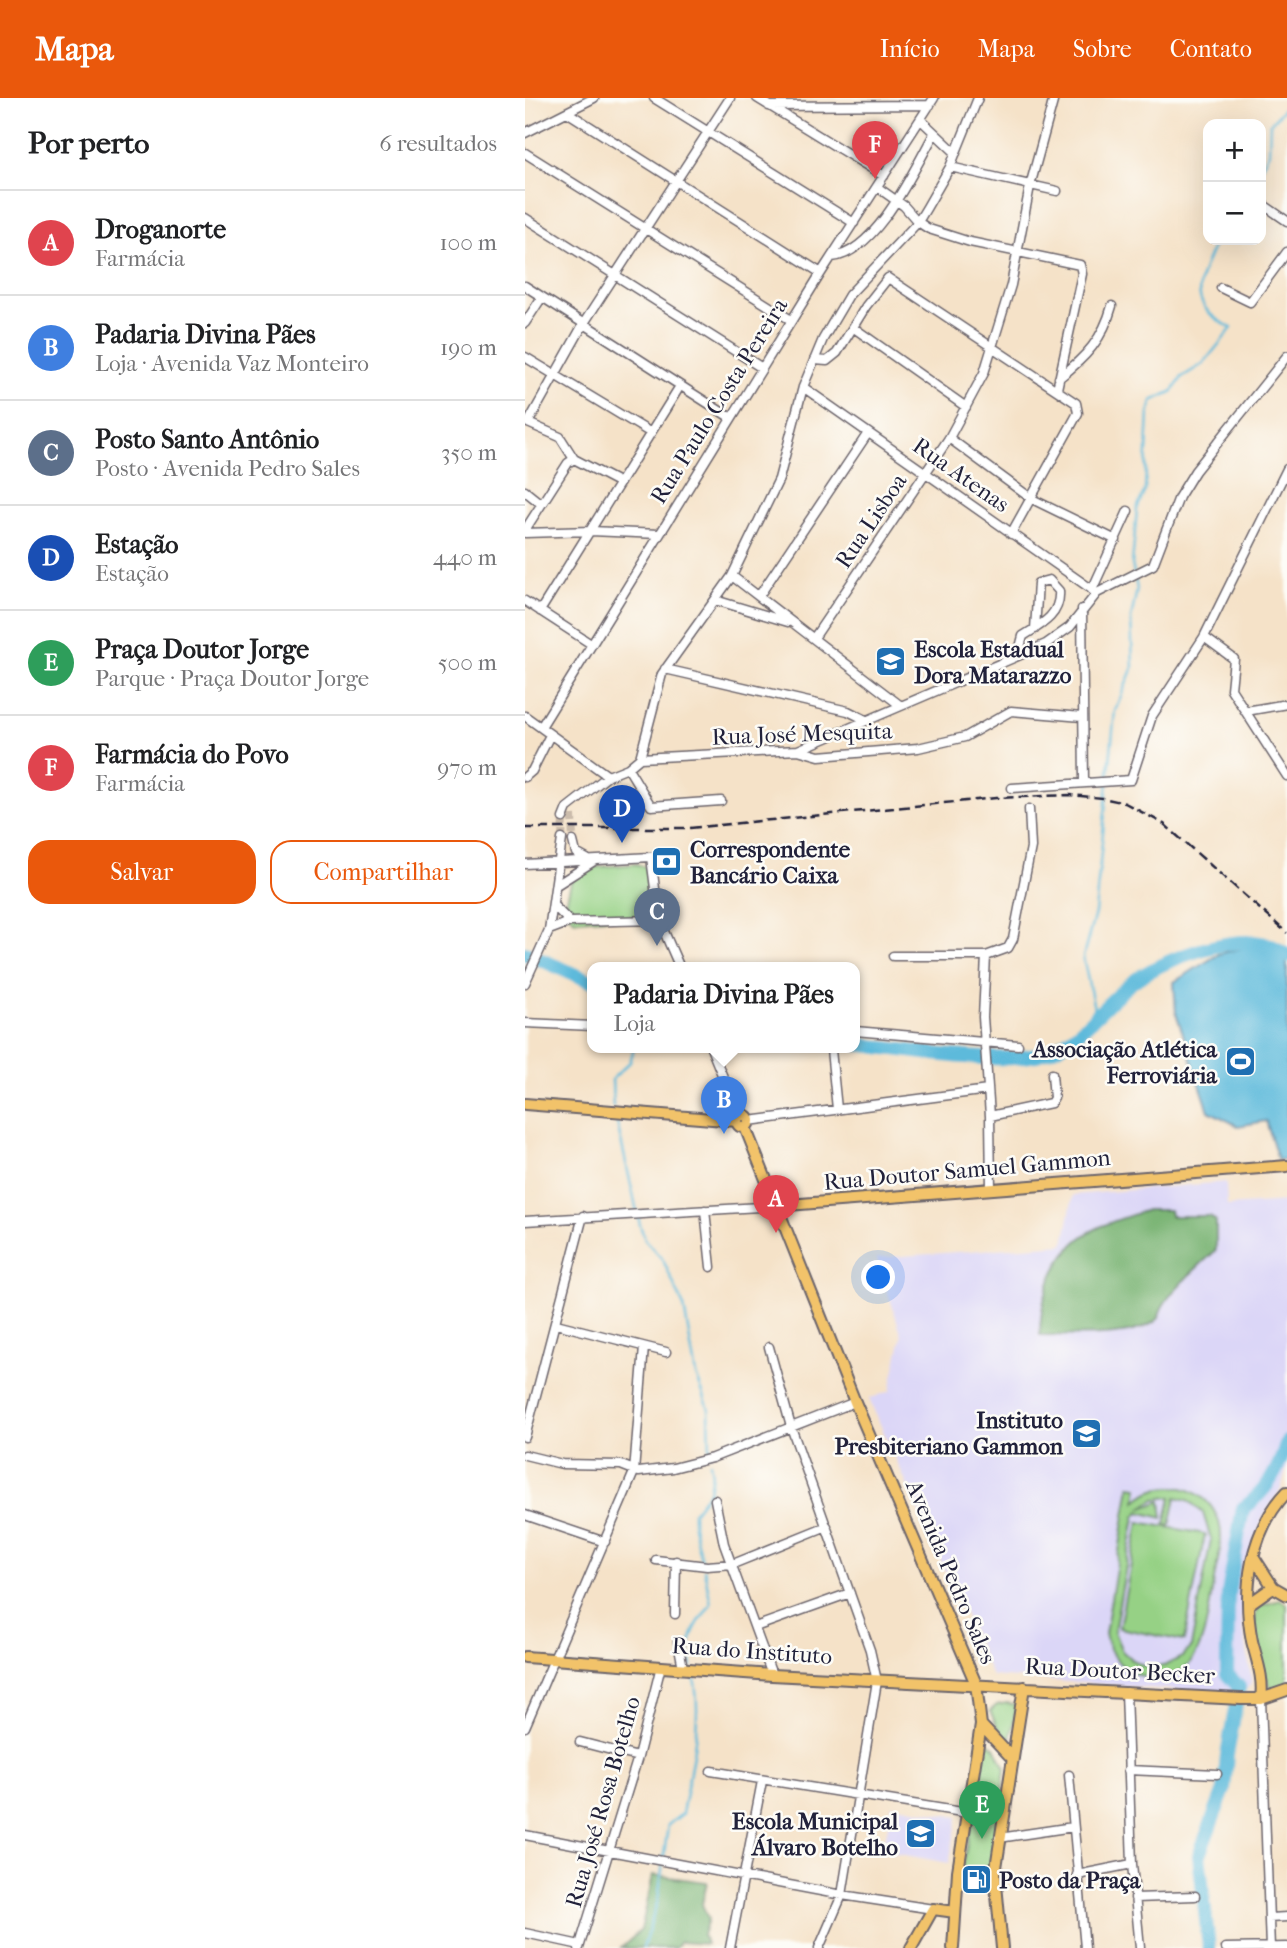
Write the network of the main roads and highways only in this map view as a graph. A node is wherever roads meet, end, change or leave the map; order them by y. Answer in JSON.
{"nodes":[{"id":1,"x":525,"y":1104,"type":"edge"},
{"id":2,"x":1287,"y":1166,"type":"edge"},
{"id":3,"x":775,"y":1206,"type":"junction"},
{"id":4,"x":1287,"y":1492,"type":"edge"},
{"id":5,"x":1253,"y":1556,"type":"junction"},
{"id":6,"x":1273,"y":1587,"type":"junction"},
{"id":7,"x":1287,"y":1595,"type":"edge"},
{"id":8,"x":1249,"y":1604,"type":"junction"},
{"id":9,"x":525,"y":1657,"type":"edge"},
{"id":10,"x":1263,"y":1682,"type":"junction"},
{"id":11,"x":976,"y":1684,"type":"junction"},
{"id":12,"x":1024,"y":1687,"type":"junction"},
{"id":13,"x":1282,"y":1692,"type":"edge"},
{"id":14,"x":1261,"y":1699,"type":"junction"},
{"id":15,"x":981,"y":1725,"type":"junction"},
{"id":16,"x":1011,"y":1757,"type":"junction"},
{"id":17,"x":955,"y":1912,"type":"junction"},
{"id":18,"x":911,"y":1948,"type":"edge"},
{"id":19,"x":953,"y":1948,"type":"edge"},
{"id":20,"x":1002,"y":1948,"type":"edge"}],
"edges":[{"from":1,"to":3,"type":"main road","name":"Avenida Pedro Sales"},
{"from":2,"to":3,"type":"main road","name":"Rua Doutor Samuel Gammon"},
{"from":3,"to":11,"type":"main road","name":"Avenida Pedro Sales"},
{"from":4,"to":5,"type":"main road"},
{"from":5,"to":6,"type":"main road"},
{"from":5,"to":8,"type":"main road"},
{"from":6,"to":7,"type":"main road"},
{"from":6,"to":8,"type":"main road"},
{"from":8,"to":10,"type":"main road"},
{"from":9,"to":11,"type":"main road","name":"Rua do Instituto"},
{"from":10,"to":13,"type":"main road"},
{"from":10,"to":14,"type":"main road"},
{"from":11,"to":12,"type":"main road","name":"Rua Doutor Becker"},
{"from":11,"to":15,"type":"main road","name":"Avenida Pedro Sales"},
{"from":12,"to":14,"type":"main road","name":"Rua Doutor Becker"},
{"from":12,"to":16,"type":"main road"},
{"from":13,"to":14,"type":"main road","name":"Rua Doutor Becker"},
{"from":15,"to":16,"type":"main road"},
{"from":15,"to":17,"type":"main road","name":"Avenida Pedro Sales"},
{"from":16,"to":20,"type":"main road"},
{"from":17,"to":18,"type":"main road"},
{"from":17,"to":19,"type":"main road","name":"Avenida Pedro Sales"}]}
